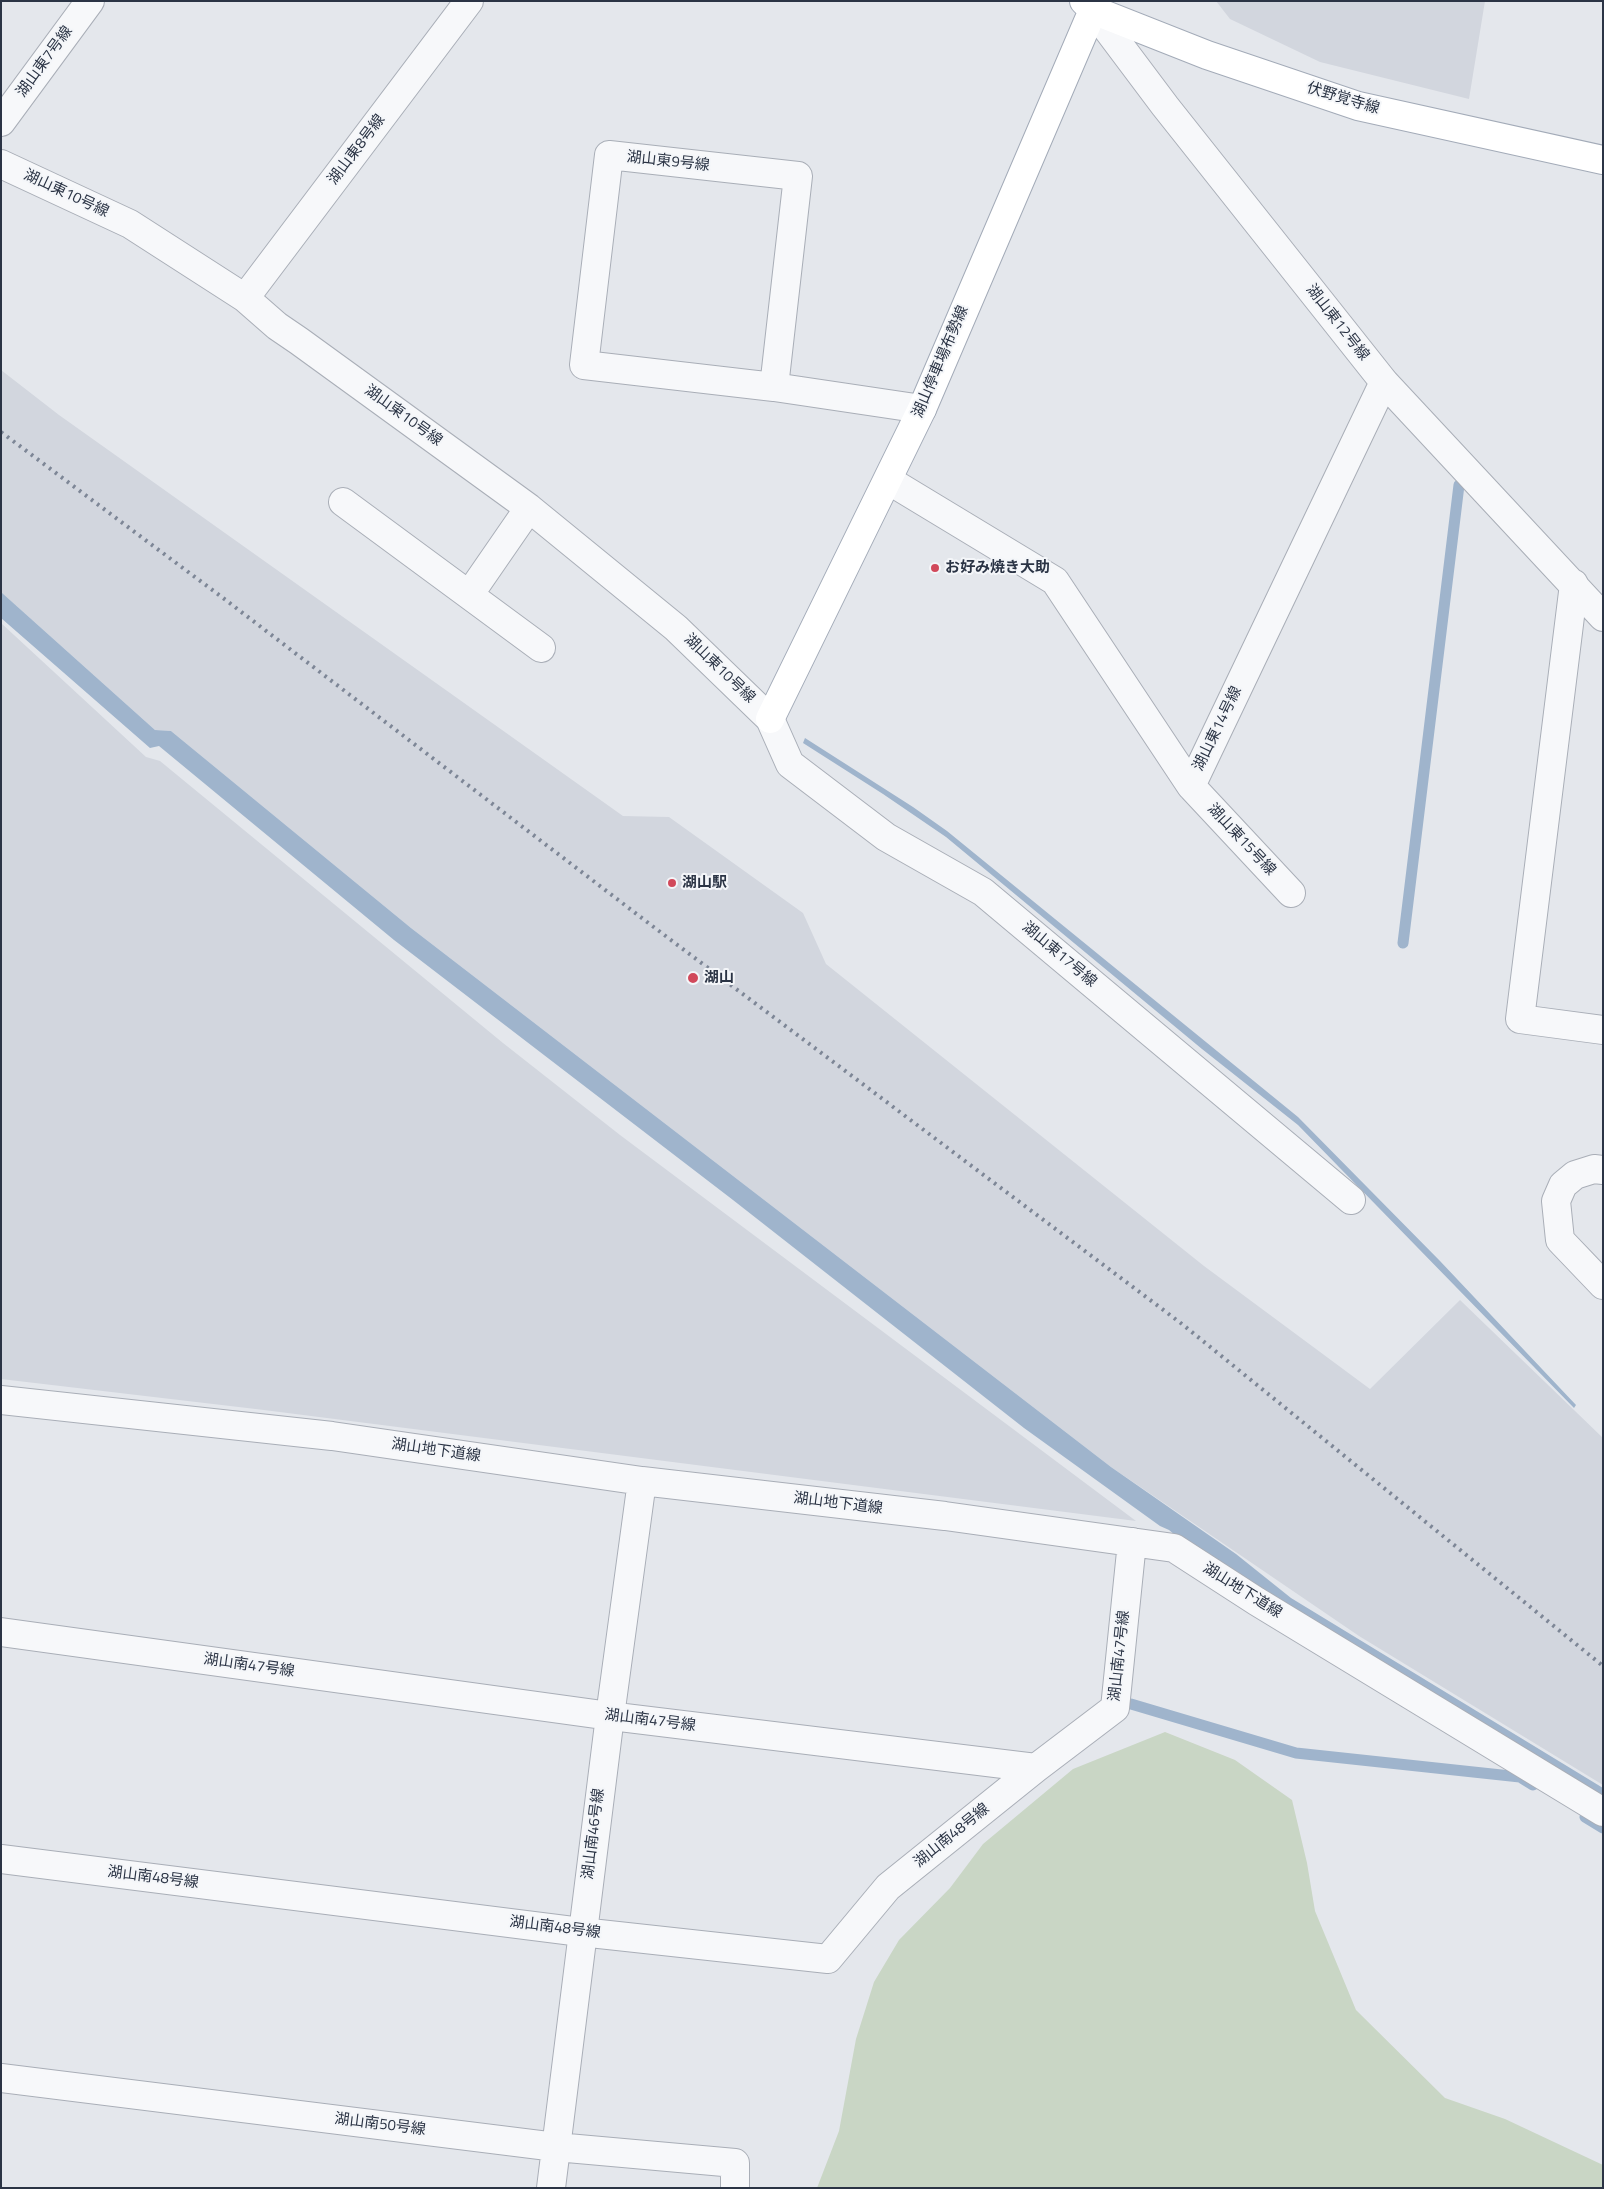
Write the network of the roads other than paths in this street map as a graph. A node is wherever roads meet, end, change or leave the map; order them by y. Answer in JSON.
{"nodes":[{"id":1,"x":90,"y":1,"type":"edge"},
{"id":2,"x":469,"y":1,"type":"edge"},
{"id":3,"x":1091,"y":4,"type":"edge"},
{"id":4,"x":1,"y":122,"type":"edge"},
{"id":5,"x":1603,"y":160,"type":"edge"},
{"id":6,"x":1,"y":164,"type":"edge"},
{"id":7,"x":245,"y":298,"type":"junction"},
{"id":8,"x":1384,"y":382,"type":"junction"},
{"id":9,"x":774,"y":386,"type":"junction"},
{"id":10,"x":922,"y":409,"type":"junction"},
{"id":11,"x":888,"y":480,"type":"junction"},
{"id":12,"x":343,"y":502,"type":"dead end"},
{"id":13,"x":528,"y":508,"type":"junction"},
{"id":14,"x":1574,"y":584,"type":"junction"},
{"id":15,"x":469,"y":595,"type":"junction"},
{"id":16,"x":1603,"y":617,"type":"edge"},
{"id":17,"x":542,"y":648,"type":"dead end"},
{"id":18,"x":770,"y":719,"type":"junction"},
{"id":19,"x":1191,"y":786,"type":"junction"},
{"id":20,"x":1290,"y":893,"type":"dead end"},
{"id":21,"x":1603,"y":1030,"type":"edge"},
{"id":22,"x":1603,"y":1170,"type":"edge"},
{"id":23,"x":1351,"y":1200,"type":"dead end"},
{"id":24,"x":1603,"y":1285,"type":"edge"},
{"id":25,"x":1,"y":1400,"type":"edge"},
{"id":26,"x":642,"y":1481,"type":"junction"},
{"id":27,"x":1132,"y":1542,"type":"junction"},
{"id":28,"x":1,"y":1632,"type":"edge"},
{"id":29,"x":610,"y":1716,"type":"junction"},
{"id":30,"x":1036,"y":1768,"type":"junction"},
{"id":31,"x":1603,"y":1812,"type":"edge"},
{"id":32,"x":1,"y":1859,"type":"edge"},
{"id":33,"x":582,"y":1932,"type":"junction"},
{"id":34,"x":1,"y":2078,"type":"edge"},
{"id":35,"x":556,"y":2148,"type":"junction"},
{"id":36,"x":550,"y":2188,"type":"edge"},
{"id":37,"x":734,"y":2188,"type":"edge"}],
"edges":[{"from":1,"to":4,"type":"street","name":"湖山東7号線"},
{"from":2,"to":7,"type":"street","name":"湖山東8号線"},
{"from":3,"to":5,"type":"main road","name":"伏野覚寺線"},
{"from":3,"to":8,"type":"street","name":"湖山東12号線"},
{"from":3,"to":10,"type":"main road","name":"湖山停車場布勢線"},
{"from":6,"to":7,"type":"street","name":"湖山東10号線"},
{"from":7,"to":13,"type":"street","name":"湖山東10号線"},
{"from":8,"to":14,"type":"street","name":"湖山東12号線"},
{"from":8,"to":19,"type":"street","name":"湖山東14号線"},
{"from":9,"to":9,"type":"street","name":"湖山東9号線"},
{"from":9,"to":10,"type":"street","name":"湖山東9号線"},
{"from":10,"to":11,"type":"main road","name":"湖山停車場布勢線"},
{"from":11,"to":18,"type":"main road","name":"湖山停車場布勢線"},
{"from":11,"to":19,"type":"street","name":"湖山東14号線"},
{"from":12,"to":15,"type":"street"},
{"from":13,"to":15,"type":"street"},
{"from":13,"to":18,"type":"street","name":"湖山東10号線"},
{"from":14,"to":16,"type":"street","name":"湖山東12号線"},
{"from":14,"to":21,"type":"street"},
{"from":15,"to":17,"type":"street"},
{"from":18,"to":23,"type":"street","name":"湖山東17号線"},
{"from":19,"to":20,"type":"street","name":"湖山東15号線"},
{"from":22,"to":24,"type":"street"},
{"from":25,"to":26,"type":"street","name":"湖山地下道線"},
{"from":26,"to":27,"type":"street","name":"湖山地下道線"},
{"from":26,"to":29,"type":"street","name":"湖山南46号線"},
{"from":27,"to":30,"type":"street","name":"湖山南47号線"},
{"from":27,"to":31,"type":"street","name":"湖山地下道線"},
{"from":28,"to":29,"type":"street","name":"湖山南47号線"},
{"from":29,"to":30,"type":"street","name":"湖山南47号線"},
{"from":29,"to":33,"type":"street","name":"湖山南46号線"},
{"from":30,"to":33,"type":"street","name":"湖山南48号線"},
{"from":32,"to":33,"type":"street","name":"湖山南48号線"},
{"from":33,"to":35,"type":"street","name":"湖山南46号線"},
{"from":34,"to":35,"type":"street","name":"湖山南50号線"},
{"from":35,"to":36,"type":"street","name":"湖山南46号線"},
{"from":35,"to":37,"type":"street","name":"湖山南50号線"}]}
